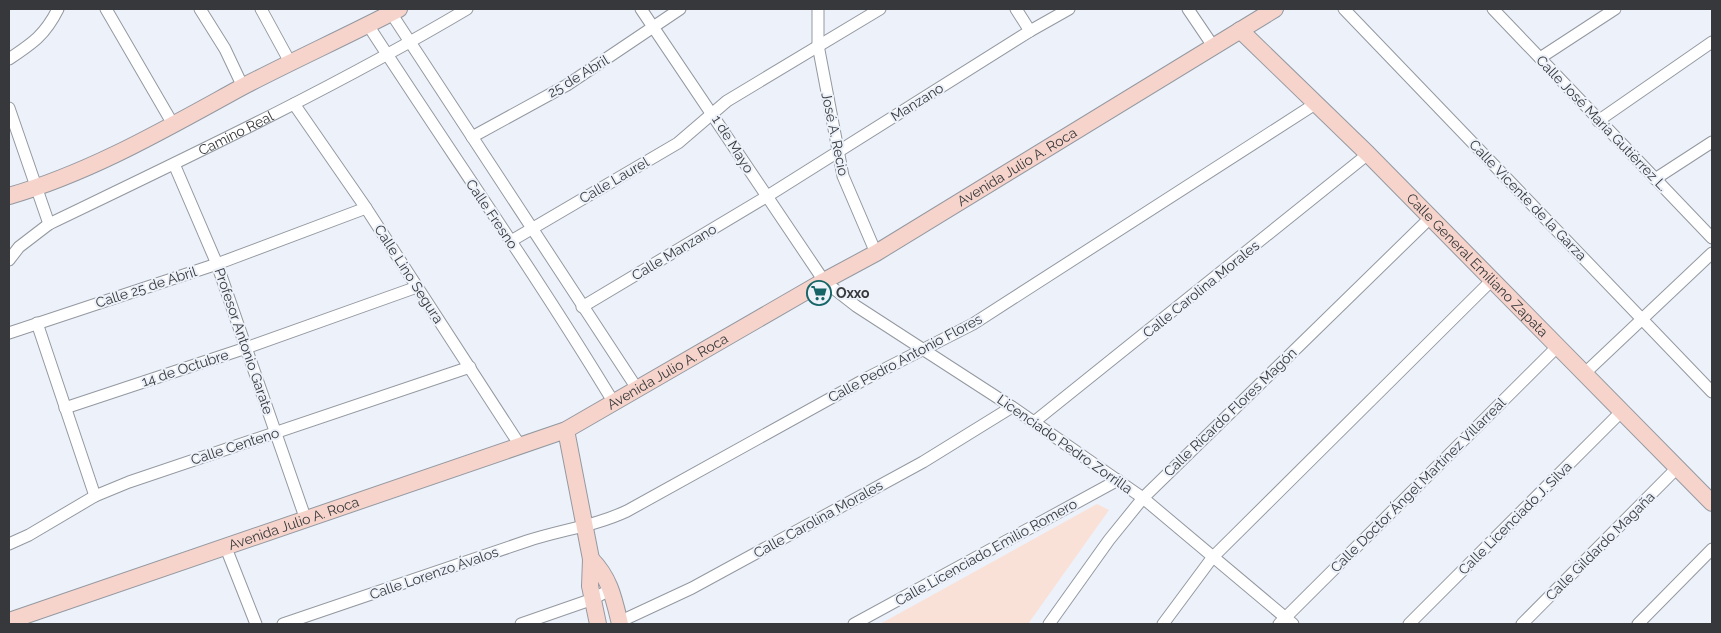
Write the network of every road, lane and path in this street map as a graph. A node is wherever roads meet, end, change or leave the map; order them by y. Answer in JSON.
{"nodes":[{"id":1,"x":58,"y":9,"type":"edge"},
{"id":2,"x":106,"y":9,"type":"edge"},
{"id":3,"x":200,"y":9,"type":"edge"},
{"id":4,"x":261,"y":9,"type":"edge"},
{"id":5,"x":467,"y":9,"type":"edge"},
{"id":6,"x":641,"y":9,"type":"edge"},
{"id":7,"x":680,"y":9,"type":"edge"},
{"id":8,"x":818,"y":9,"type":"edge"},
{"id":9,"x":880,"y":9,"type":"edge"},
{"id":10,"x":1016,"y":9,"type":"edge"},
{"id":11,"x":1069,"y":9,"type":"edge"},
{"id":12,"x":1188,"y":9,"type":"edge"},
{"id":13,"x":1274,"y":9,"type":"edge"},
{"id":14,"x":1344,"y":9,"type":"edge"},
{"id":15,"x":1493,"y":9,"type":"edge"},
{"id":16,"x":1615,"y":9,"type":"edge"},
{"id":17,"x":395,"y":11,"type":"edge"},
{"id":18,"x":368,"y":25,"type":"junction"},
{"id":19,"x":653,"y":27,"type":"junction"},
{"id":20,"x":1240,"y":30,"type":"junction"},
{"id":21,"x":1030,"y":31,"type":"junction"},
{"id":22,"x":412,"y":42,"type":"junction"},
{"id":23,"x":1712,"y":42,"type":"edge"},
{"id":24,"x":818,"y":44,"type":"junction"},
{"id":25,"x":1213,"y":46,"type":"junction"},
{"id":26,"x":388,"y":55,"type":"junction"},
{"id":27,"x":1540,"y":58,"type":"junction"},
{"id":28,"x":9,"y":59,"type":"edge"},
{"id":29,"x":291,"y":64,"type":"junction"},
{"id":30,"x":243,"y":87,"type":"junction"},
{"id":31,"x":294,"y":104,"type":"junction"},
{"id":32,"x":1315,"y":104,"type":"junction"},
{"id":33,"x":9,"y":108,"type":"edge"},
{"id":34,"x":713,"y":113,"type":"junction"},
{"id":35,"x":1598,"y":121,"type":"junction"},
{"id":36,"x":174,"y":126,"type":"junction"},
{"id":37,"x":472,"y":137,"type":"junction"},
{"id":38,"x":1712,"y":142,"type":"edge"},
{"id":39,"x":839,"y":152,"type":"junction"},
{"id":40,"x":1368,"y":154,"type":"junction"},
{"id":41,"x":174,"y":164,"type":"junction"},
{"id":42,"x":1655,"y":179,"type":"junction"},
{"id":43,"x":38,"y":188,"type":"junction"},
{"id":44,"x":9,"y":196,"type":"edge"},
{"id":45,"x":766,"y":197,"type":"junction"},
{"id":46,"x":366,"y":208,"type":"junction"},
{"id":47,"x":1430,"y":218,"type":"junction"},
{"id":48,"x":49,"y":224,"type":"junction"},
{"id":49,"x":532,"y":228,"type":"junction"},
{"id":50,"x":1712,"y":238,"type":"edge"},
{"id":51,"x":511,"y":241,"type":"junction"},
{"id":52,"x":876,"y":253,"type":"junction"},
{"id":53,"x":1712,"y":253,"type":"edge"},
{"id":54,"x":9,"y":260,"type":"edge"},
{"id":55,"x":217,"y":264,"type":"junction"},
{"id":56,"x":824,"y":281,"type":"junction"},
{"id":57,"x":1491,"y":281,"type":"junction"},
{"id":58,"x":417,"y":287,"type":"junction"},
{"id":59,"x":582,"y":307,"type":"junction"},
{"id":60,"x":1643,"y":320,"type":"junction"},
{"id":61,"x":37,"y":324,"type":"junction"},
{"id":62,"x":9,"y":333,"type":"edge"},
{"id":63,"x":1558,"y":346,"type":"junction"},
{"id":64,"x":246,"y":348,"type":"junction"},
{"id":65,"x":925,"y":350,"type":"junction"},
{"id":66,"x":470,"y":367,"type":"junction"},
{"id":67,"x":1585,"y":373,"type":"junction"},
{"id":68,"x":638,"y":390,"type":"junction"},
{"id":69,"x":1712,"y":392,"type":"edge"},
{"id":70,"x":614,"y":403,"type":"junction"},
{"id":71,"x":1012,"y":407,"type":"junction"},
{"id":72,"x":65,"y":408,"type":"junction"},
{"id":73,"x":1621,"y":412,"type":"junction"},
{"id":74,"x":1034,"y":422,"type":"junction"},
{"id":75,"x":566,"y":430,"type":"junction"},
{"id":76,"x":277,"y":433,"type":"junction"},
{"id":77,"x":521,"y":447,"type":"junction"},
{"id":78,"x":1677,"y":468,"type":"junction"},
{"id":79,"x":1118,"y":480,"type":"junction"},
{"id":80,"x":94,"y":496,"type":"junction"},
{"id":81,"x":1143,"y":498,"type":"junction"},
{"id":82,"x":1712,"y":503,"type":"edge"},
{"id":83,"x":306,"y":520,"type":"junction"},
{"id":84,"x":585,"y":525,"type":"junction"},
{"id":85,"x":9,"y":544,"type":"edge"},
{"id":86,"x":226,"y":548,"type":"junction"},
{"id":87,"x":1712,"y":548,"type":"edge"},
{"id":88,"x":1212,"y":558,"type":"junction"},
{"id":89,"x":591,"y":559,"type":"junction"},
{"id":90,"x":611,"y":590,"type":"junction"},
{"id":91,"x":593,"y":599,"type":"junction"},
{"id":92,"x":9,"y":620,"type":"edge"},
{"id":93,"x":1285,"y":622,"type":"edge"},
{"id":94,"x":620,"y":623,"type":"edge"},
{"id":95,"x":256,"y":624,"type":"edge"},
{"id":96,"x":283,"y":624,"type":"edge"},
{"id":97,"x":522,"y":624,"type":"edge"},
{"id":98,"x":598,"y":624,"type":"edge"},
{"id":99,"x":854,"y":624,"type":"edge"},
{"id":100,"x":1049,"y":624,"type":"edge"},
{"id":101,"x":1163,"y":624,"type":"edge"},
{"id":102,"x":1409,"y":624,"type":"edge"},
{"id":103,"x":1522,"y":624,"type":"edge"},
{"id":104,"x":1638,"y":624,"type":"edge"}],
"edges":[{"from":1,"to":28,"type":"street"},
{"from":2,"to":36,"type":"street"},
{"from":3,"to":30,"type":"street"},
{"from":4,"to":29,"type":"street"},
{"from":5,"to":22,"type":"street","name":"Camino Real"},
{"from":6,"to":19,"type":"street","name":"1 de Mayo"},
{"from":7,"to":19,"type":"street","name":"25 de Abril"},
{"from":8,"to":24,"type":"street","name":"José A. Recio"},
{"from":9,"to":24,"type":"street","name":"Calle Laurel"},
{"from":10,"to":21,"type":"street"},
{"from":11,"to":21,"type":"street","name":"Manzano"},
{"from":12,"to":25,"type":"street"},
{"from":13,"to":20,"type":"street","name":"Avenida Julio A. Roca"},
{"from":14,"to":60,"type":"street","name":"Calle Vicente de la Garza"},
{"from":15,"to":27,"type":"street","name":"Calle José María Gutiérrez L."},
{"from":16,"to":27,"type":"street"},
{"from":17,"to":18,"type":"street"},
{"from":17,"to":22,"type":"street","name":"Calle Fresno"},
{"from":18,"to":26,"type":"street","name":"Calle Fresno"},
{"from":18,"to":29,"type":"street"},
{"from":19,"to":34,"type":"street","name":"1 de Mayo"},
{"from":19,"to":37,"type":"street","name":"25 de Abril"},
{"from":20,"to":25,"type":"street","name":"Avenida Julio A. Roca"},
{"from":20,"to":32,"type":"street","name":"Calle General Emiliano Zapata"},
{"from":21,"to":39,"type":"street","name":"Manzano"},
{"from":22,"to":26,"type":"street","name":"Camino Real"},
{"from":22,"to":37,"type":"street","name":"Calle Fresno"},
{"from":23,"to":35,"type":"street"},
{"from":24,"to":34,"type":"street","name":"Calle Laurel"},
{"from":24,"to":39,"type":"street","name":"José A. Recio"},
{"from":25,"to":52,"type":"street","name":"Avenida Julio A. Roca"},
{"from":26,"to":31,"type":"street","name":"Camino Real"},
{"from":26,"to":51,"type":"street","name":"Calle Fresno"},
{"from":27,"to":35,"type":"street","name":"Calle José María Gutiérrez L."},
{"from":29,"to":30,"type":"street"},
{"from":30,"to":36,"type":"street"},
{"from":31,"to":41,"type":"street","name":"Camino Real"},
{"from":31,"to":46,"type":"street","name":"Calle Lino Segura"},
{"from":32,"to":40,"type":"street","name":"Calle General Emiliano Zapata"},
{"from":32,"to":65,"type":"street","name":"Calle Pedro Antonio Flores"},
{"from":33,"to":43,"type":"street"},
{"from":34,"to":45,"type":"street","name":"1 de Mayo"},
{"from":34,"to":49,"type":"street","name":"Calle Laurel"},
{"from":35,"to":42,"type":"street","name":"Calle José María Gutiérrez L."},
{"from":36,"to":43,"type":"street"},
{"from":37,"to":49,"type":"street","name":"Calle Fresno"},
{"from":38,"to":42,"type":"street"},
{"from":39,"to":45,"type":"street","name":"Manzano"},
{"from":39,"to":52,"type":"street","name":"José A. Recio"},
{"from":40,"to":47,"type":"street","name":"Calle General Emiliano Zapata"},
{"from":40,"to":74,"type":"street","name":"Calle Carolina Morales"},
{"from":41,"to":48,"type":"street","name":"Camino Real"},
{"from":41,"to":55,"type":"street","name":"Profesor Antonio Garate"},
{"from":42,"to":50,"type":"street","name":"Calle José María Gutiérrez L."},
{"from":43,"to":44,"type":"street"},
{"from":43,"to":48,"type":"street"},
{"from":45,"to":56,"type":"street","name":"1 de Mayo"},
{"from":45,"to":59,"type":"street","name":"Calle Manzano"},
{"from":46,"to":55,"type":"street","name":"Calle 25 de Abril"},
{"from":46,"to":58,"type":"street","name":"Calle Lino Segura"},
{"from":47,"to":57,"type":"street","name":"Calle General Emiliano Zapata"},
{"from":47,"to":81,"type":"street","name":"Calle Ricardo Flores Magón"},
{"from":48,"to":54,"type":"street","name":"Camino Real"},
{"from":49,"to":51,"type":"street","name":"Calle Laurel"},
{"from":49,"to":59,"type":"street","name":"Calle Fresno"},
{"from":51,"to":70,"type":"street","name":"Calle Fresno"},
{"from":52,"to":56,"type":"street","name":"Avenida Julio A. Roca"},
{"from":53,"to":60,"type":"street"},
{"from":55,"to":61,"type":"street","name":"Calle 25 de Abril"},
{"from":55,"to":64,"type":"street","name":"Profesor Antonio Garate"},
{"from":56,"to":65,"type":"street","name":"Licenciado Pedro Zorrilla"},
{"from":56,"to":68,"type":"street","name":"Avenida Julio A. Roca"},
{"from":57,"to":63,"type":"street","name":"Calle General Emiliano Zapata"},
{"from":57,"to":88,"type":"street"},
{"from":58,"to":64,"type":"street","name":"14 de Octubre"},
{"from":58,"to":66,"type":"street","name":"Calle Lino Segura"},
{"from":59,"to":68,"type":"street","name":"Calle Fresno"},
{"from":60,"to":67,"type":"street"},
{"from":60,"to":69,"type":"street","name":"Calle Vicente de la Garza"},
{"from":61,"to":62,"type":"street","name":"Calle 25 de Abril"},
{"from":61,"to":72,"type":"street"},
{"from":63,"to":67,"type":"street","name":"Calle General Emiliano Zapata"},
{"from":63,"to":93,"type":"street","name":"Calle Doctor Ángel Martínez Villarreal"},
{"from":64,"to":72,"type":"street","name":"14 de Octubre"},
{"from":64,"to":76,"type":"street","name":"Profesor Antonio Garate"},
{"from":65,"to":71,"type":"street","name":"Licenciado Pedro Zorrilla"},
{"from":65,"to":84,"type":"street","name":"Calle Pedro Antonio Flores"},
{"from":66,"to":76,"type":"street","name":"Calle Centeno"},
{"from":66,"to":77,"type":"street","name":"Calle Lino Segura"},
{"from":67,"to":73,"type":"street","name":"Calle General Emiliano Zapata"},
{"from":68,"to":70,"type":"street","name":"Avenida Julio A. Roca"},
{"from":70,"to":75,"type":"street","name":"Avenida Julio A. Roca"},
{"from":71,"to":74,"type":"street","name":"Licenciado Pedro Zorrilla"},
{"from":71,"to":94,"type":"street","name":"Calle Carolina Morales"},
{"from":72,"to":80,"type":"street"},
{"from":73,"to":78,"type":"street","name":"Calle General Emiliano Zapata"},
{"from":73,"to":102,"type":"street","name":"Calle Licenciado J. Silva"},
{"from":74,"to":79,"type":"street","name":"Licenciado Pedro Zorrilla"},
{"from":75,"to":77,"type":"street","name":"Avenida Julio A. Roca"},
{"from":75,"to":84,"type":"street"},
{"from":76,"to":80,"type":"street","name":"Calle Centeno"},
{"from":76,"to":83,"type":"street","name":"Profesor Antonio Garate"},
{"from":77,"to":83,"type":"street","name":"Avenida Julio A. Roca"},
{"from":78,"to":82,"type":"street","name":"Calle General Emiliano Zapata"},
{"from":78,"to":103,"type":"street","name":"Calle Gildardo Magaña"},
{"from":79,"to":81,"type":"street","name":"Licenciado Pedro Zorrilla"},
{"from":79,"to":99,"type":"street","name":"Calle Licenciado Emilio Romero"},
{"from":80,"to":85,"type":"street","name":"Calle Centeno"},
{"from":81,"to":88,"type":"street","name":"Licenciado Pedro Zorrilla"},
{"from":81,"to":100,"type":"street","name":"Calle Ricardo Flores Magón"},
{"from":83,"to":86,"type":"street","name":"Avenida Julio A. Roca"},
{"from":84,"to":89,"type":"street"},
{"from":84,"to":96,"type":"street","name":"Calle Lorenzo Ávalos"},
{"from":86,"to":92,"type":"street","name":"Avenida Julio A. Roca"},
{"from":86,"to":95,"type":"street"},
{"from":87,"to":104,"type":"street"},
{"from":88,"to":93,"type":"street","name":"Licenciado Pedro Zorrilla"},
{"from":88,"to":101,"type":"street"},
{"from":89,"to":90,"type":"street"},
{"from":89,"to":91,"type":"street"},
{"from":90,"to":91,"type":"street"},
{"from":90,"to":94,"type":"street"},
{"from":91,"to":97,"type":"street"},
{"from":91,"to":98,"type":"street"}]}
